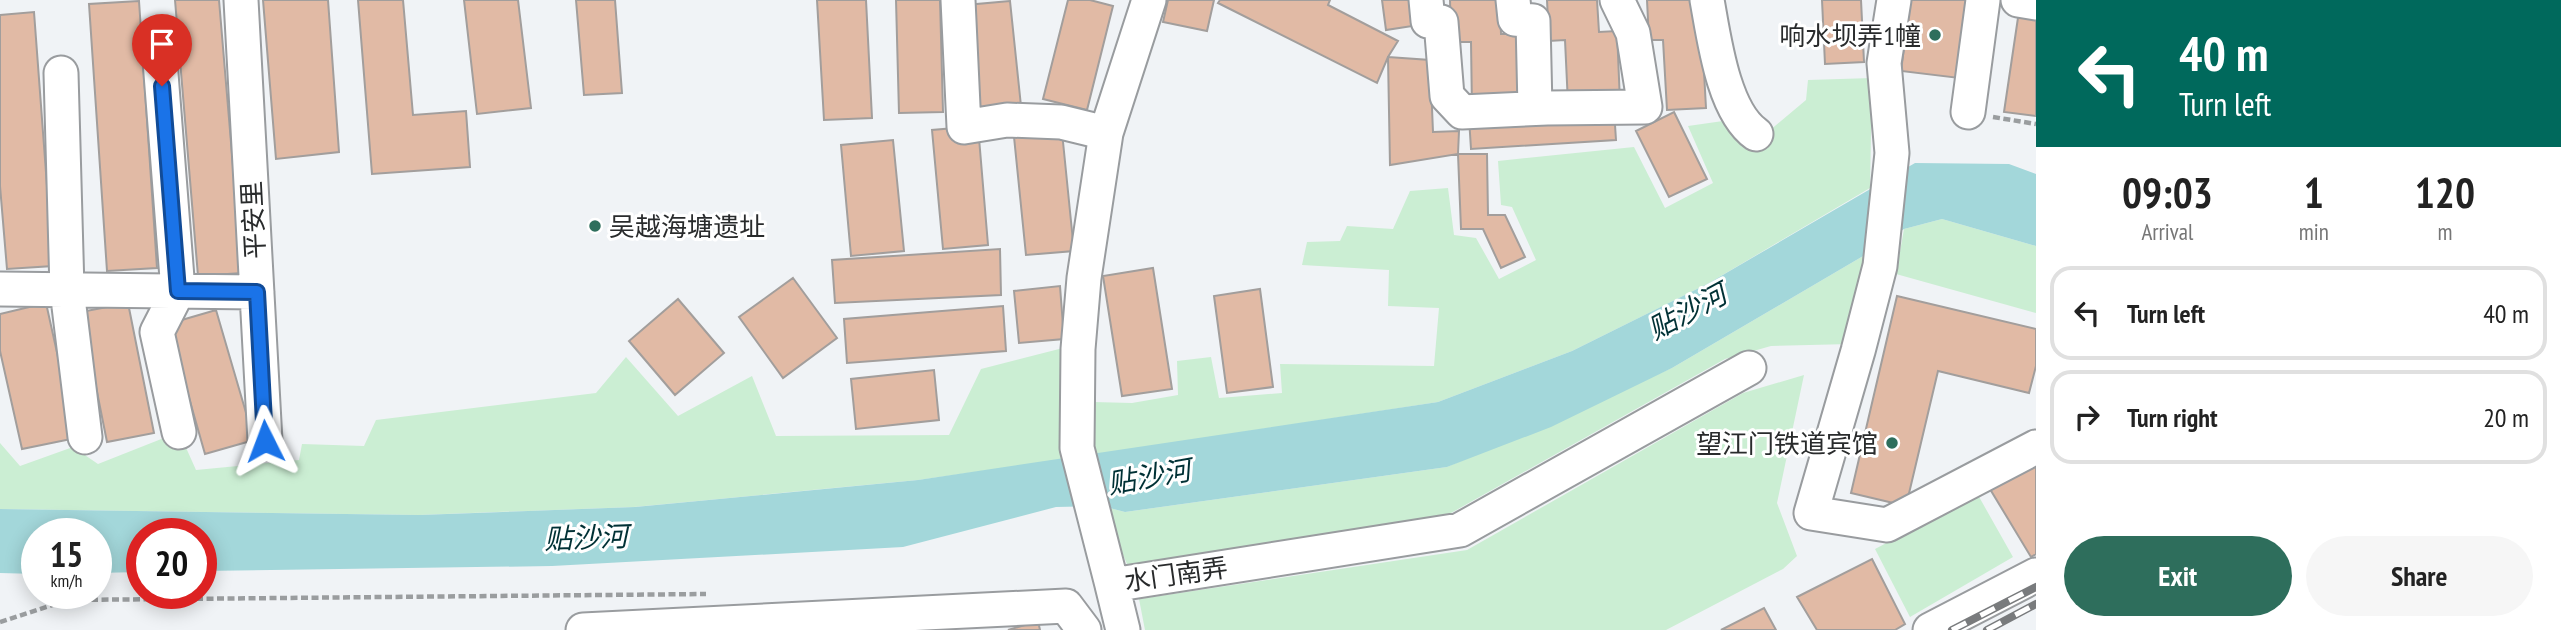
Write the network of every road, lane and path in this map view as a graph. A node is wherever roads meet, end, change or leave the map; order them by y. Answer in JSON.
{"nodes":[{"id":1,"x":241,"y":0,"type":"edge"},
{"id":2,"x":958,"y":0,"type":"edge"},
{"id":3,"x":1149,"y":0,"type":"edge"},
{"id":4,"x":1426,"y":0,"type":"edge"},
{"id":5,"x":1513,"y":0,"type":"edge"},
{"id":6,"x":1617,"y":0,"type":"edge"},
{"id":7,"x":1707,"y":0,"type":"edge"},
{"id":8,"x":1894,"y":0,"type":"edge"},
{"id":9,"x":1983,"y":0,"type":"edge"},
{"id":10,"x":2018,"y":0,"type":"edge"},
{"id":11,"x":2036,"y":3,"type":"edge"},
{"id":12,"x":160,"y":61,"type":"dead end"},
{"id":13,"x":61,"y":73,"type":"dead end"},
{"id":14,"x":1535,"y":108,"type":"junction"},
{"id":15,"x":1968,"y":112,"type":"joint"},
{"id":16,"x":2036,"y":124,"type":"edge"},
{"id":17,"x":1106,"y":132,"type":"junction"},
{"id":18,"x":1756,"y":134,"type":"dead end"},
{"id":19,"x":0,"y":289,"type":"edge"},
{"id":20,"x":67,"y":290,"type":"junction"},
{"id":21,"x":178,"y":291,"type":"junction"},
{"id":22,"x":257,"y":292,"type":"junction"},
{"id":23,"x":1749,"y":368,"type":"dead end"},
{"id":24,"x":179,"y":432,"type":"dead end"},
{"id":25,"x":85,"y":437,"type":"dead end"},
{"id":26,"x":265,"y":441,"type":"dead end"},
{"id":27,"x":2036,"y":447,"type":"edge"},
{"id":28,"x":2036,"y":575,"type":"edge"},
{"id":29,"x":1112,"y":585,"type":"junction"},
{"id":30,"x":718,"y":594,"type":"dead end"},
{"id":31,"x":0,"y":622,"type":"edge"},
{"id":32,"x":875,"y":623,"type":"edge"},
{"id":33,"x":583,"y":630,"type":"edge"},
{"id":34,"x":1084,"y":630,"type":"edge"},
{"id":35,"x":1123,"y":630,"type":"edge"},
{"id":36,"x":1930,"y":630,"type":"edge"}],
"edges":[{"from":1,"to":22,"type":"street","name":"平安里"},
{"from":2,"to":17,"type":"street"},
{"from":3,"to":17,"type":"street","name":"水门南弄"},
{"from":4,"to":14,"type":"street"},
{"from":5,"to":14,"type":"street"},
{"from":6,"to":14,"type":"street"},
{"from":7,"to":18,"type":"street"},
{"from":8,"to":27,"type":"street"},
{"from":9,"to":15,"type":"street"},
{"from":10,"to":11,"type":"street"},
{"from":12,"to":21,"type":"street"},
{"from":13,"to":20,"type":"street"},
{"from":15,"to":16,"type":"path"},
{"from":17,"to":29,"type":"street","name":"水门南弄"},
{"from":19,"to":20,"type":"street"},
{"from":20,"to":21,"type":"street"},
{"from":20,"to":25,"type":"street"},
{"from":21,"to":22,"type":"street"},
{"from":21,"to":24,"type":"street"},
{"from":22,"to":26,"type":"street","name":"平安里"},
{"from":23,"to":29,"type":"street","name":"水门南弄"},
{"from":28,"to":36,"type":"street"},
{"from":29,"to":35,"type":"street"},
{"from":30,"to":31,"type":"path"},
{"from":32,"to":33,"type":"street"},
{"from":32,"to":34,"type":"street"}]}
